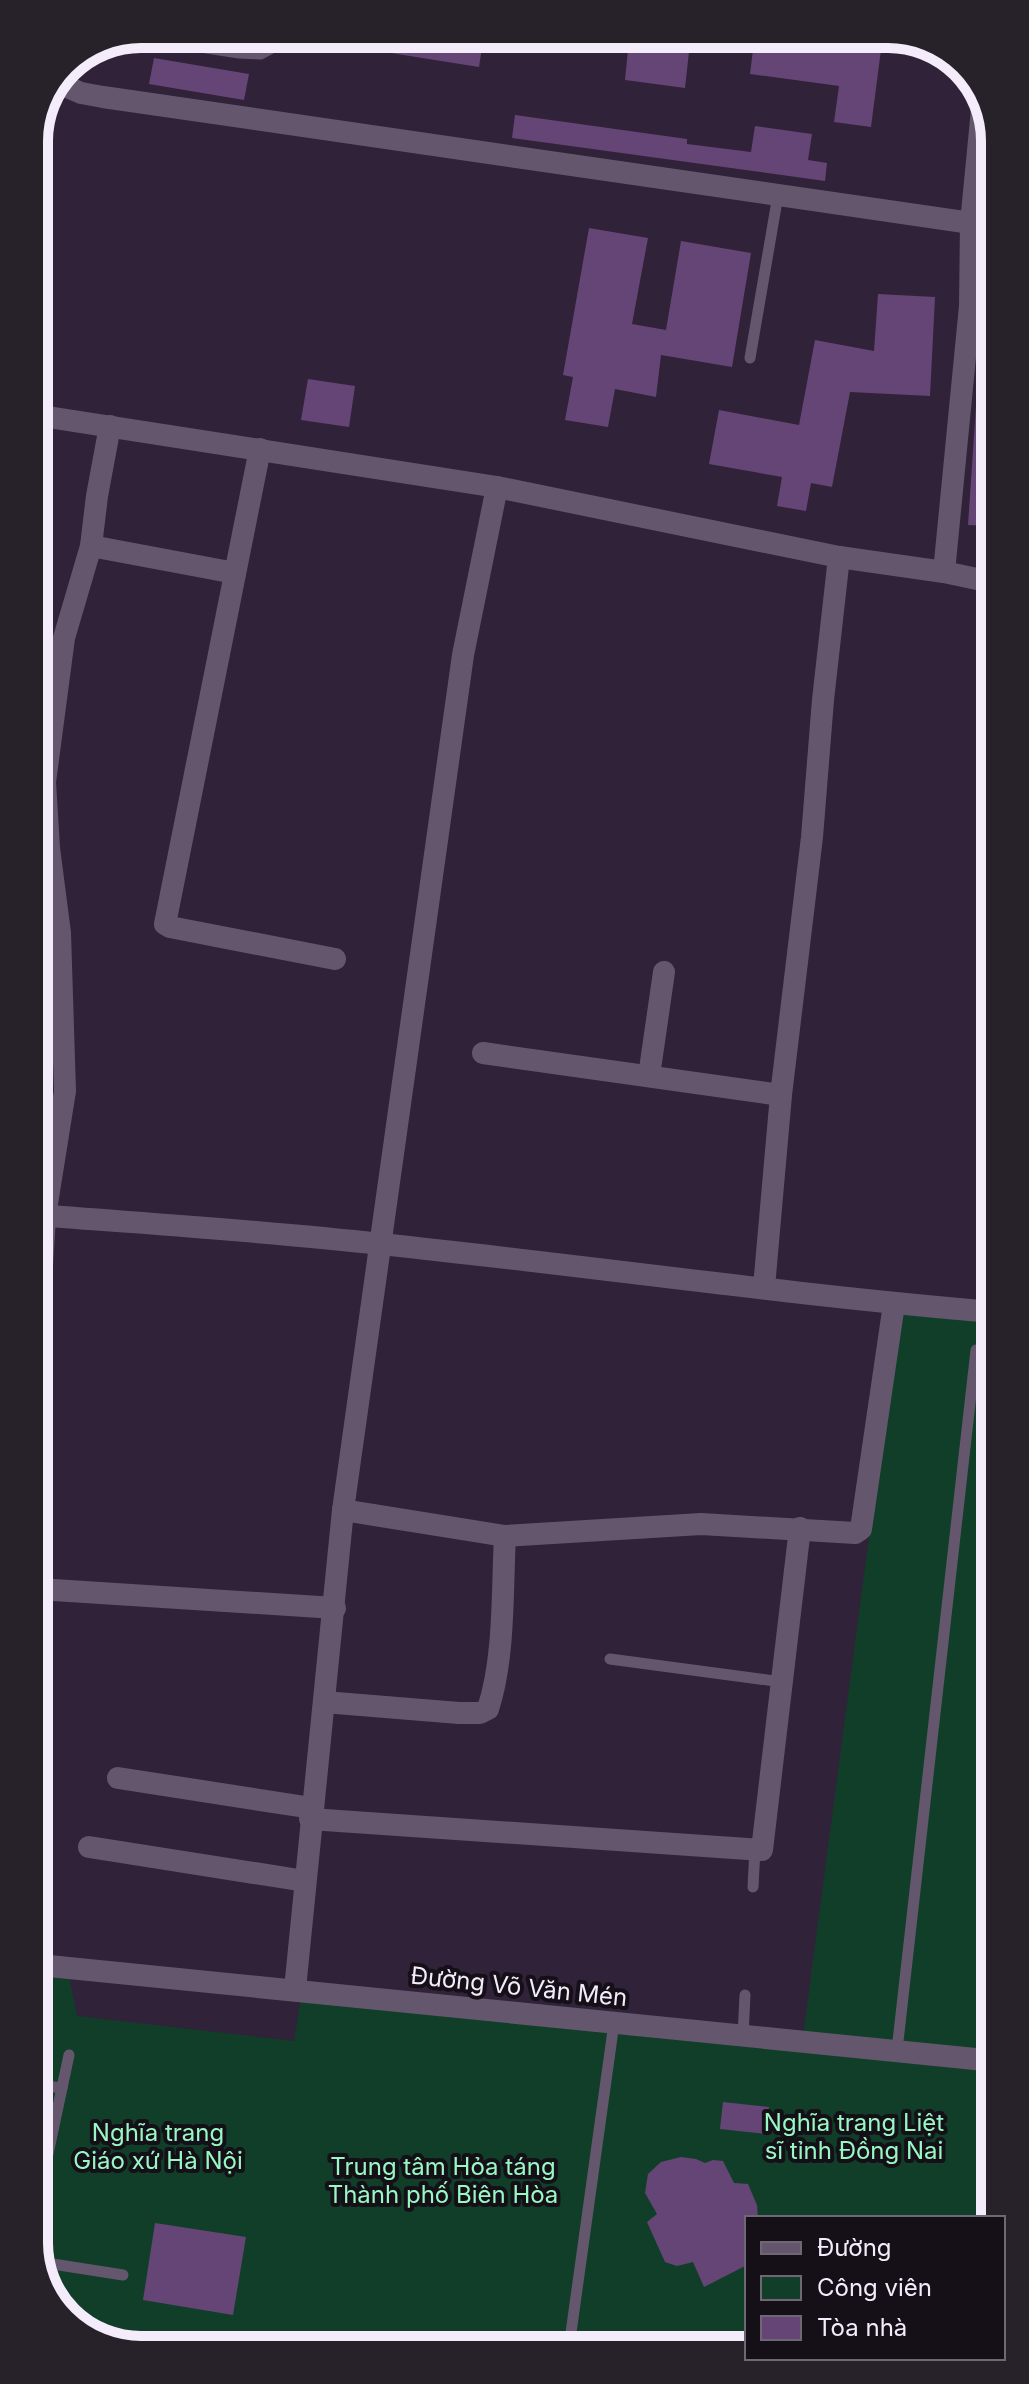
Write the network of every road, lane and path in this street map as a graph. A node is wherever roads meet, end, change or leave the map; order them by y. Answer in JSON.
{"nodes":[{"id":1,"x":207,"y":48,"type":"edge"},
{"id":2,"x":272,"y":48,"type":"edge"},
{"id":3,"x":66,"y":86,"type":"edge"},
{"id":4,"x":980,"y":131,"type":"edge"},
{"id":5,"x":778,"y":195,"type":"junction"},
{"id":6,"x":971,"y":223,"type":"junction"},
{"id":7,"x":750,"y":358,"type":"dead end"},
{"id":8,"x":48,"y":417,"type":"edge"},
{"id":9,"x":110,"y":426,"type":"junction"},
{"id":10,"x":260,"y":449,"type":"junction"},
{"id":11,"x":497,"y":487,"type":"junction"},
{"id":12,"x":91,"y":546,"type":"junction"},
{"id":13,"x":839,"y":557,"type":"junction"},
{"id":14,"x":944,"y":572,"type":"junction"},
{"id":15,"x":235,"y":573,"type":"junction"},
{"id":16,"x":981,"y":580,"type":"edge"},
{"id":17,"x":48,"y":759,"type":"edge"},
{"id":18,"x":48,"y":832,"type":"edge"},
{"id":19,"x":335,"y":959,"type":"dead end"},
{"id":20,"x":664,"y":972,"type":"dead end"},
{"id":21,"x":483,"y":1053,"type":"dead end"},
{"id":22,"x":649,"y":1076,"type":"junction"},
{"id":23,"x":781,"y":1095,"type":"junction"},
{"id":24,"x":48,"y":1180,"type":"edge"},
{"id":25,"x":48,"y":1216,"type":"edge"},
{"id":26,"x":380,"y":1244,"type":"junction"},
{"id":27,"x":764,"y":1287,"type":"junction"},
{"id":28,"x":894,"y":1304,"type":"junction"},
{"id":29,"x":981,"y":1311,"type":"edge"},
{"id":30,"x":976,"y":1350,"type":"dead end"},
{"id":31,"x":343,"y":1510,"type":"junction"},
{"id":32,"x":800,"y":1528,"type":"junction"},
{"id":33,"x":505,"y":1536,"type":"junction"},
{"id":34,"x":48,"y":1590,"type":"edge"},
{"id":35,"x":335,"y":1608,"type":"junction"},
{"id":36,"x":610,"y":1659,"type":"dead end"},
{"id":37,"x":782,"y":1682,"type":"junction"},
{"id":38,"x":324,"y":1702,"type":"junction"},
{"id":39,"x":118,"y":1778,"type":"dead end"},
{"id":40,"x":311,"y":1814,"type":"junction"},
{"id":41,"x":89,"y":1847,"type":"dead end"},
{"id":42,"x":755,"y":1849,"type":"junction"},
{"id":43,"x":305,"y":1881,"type":"junction"},
{"id":44,"x":753,"y":1887,"type":"dead end"},
{"id":45,"x":48,"y":1966,"type":"edge"},
{"id":46,"x":295,"y":1989,"type":"junction"},
{"id":47,"x":745,"y":1995,"type":"dead end"},
{"id":48,"x":614,"y":2023,"type":"junction"},
{"id":49,"x":743,"y":2036,"type":"junction"},
{"id":50,"x":897,"y":2050,"type":"junction"},
{"id":51,"x":69,"y":2055,"type":"dead end"},
{"id":52,"x":981,"y":2059,"type":"edge"},
{"id":53,"x":48,"y":2086,"type":"edge"},
{"id":54,"x":62,"y":2088,"type":"junction"},
{"id":55,"x":48,"y":2130,"type":"edge"},
{"id":56,"x":51,"y":2264,"type":"edge"},
{"id":57,"x":123,"y":2275,"type":"dead end"},
{"id":58,"x":571,"y":2336,"type":"edge"}],
"edges":[{"from":1,"to":2,"type":"lane"},
{"from":3,"to":5,"type":"street"},
{"from":4,"to":6,"type":"street"},
{"from":5,"to":6,"type":"street"},
{"from":5,"to":7,"type":"lane"},
{"from":6,"to":14,"type":"street"},
{"from":8,"to":9,"type":"street"},
{"from":9,"to":10,"type":"street"},
{"from":9,"to":12,"type":"street"},
{"from":10,"to":11,"type":"street"},
{"from":10,"to":15,"type":"street"},
{"from":11,"to":13,"type":"street"},
{"from":11,"to":26,"type":"street"},
{"from":12,"to":15,"type":"street"},
{"from":12,"to":17,"type":"street"},
{"from":13,"to":14,"type":"street"},
{"from":13,"to":23,"type":"street"},
{"from":14,"to":16,"type":"street"},
{"from":15,"to":19,"type":"street"},
{"from":18,"to":24,"type":"street"},
{"from":20,"to":22,"type":"street"},
{"from":21,"to":22,"type":"street"},
{"from":22,"to":23,"type":"street"},
{"from":23,"to":27,"type":"street"},
{"from":25,"to":26,"type":"street"},
{"from":26,"to":27,"type":"street"},
{"from":26,"to":31,"type":"street"},
{"from":27,"to":28,"type":"street"},
{"from":28,"to":29,"type":"street"},
{"from":28,"to":32,"type":"street"},
{"from":30,"to":50,"type":"lane"},
{"from":31,"to":33,"type":"street"},
{"from":31,"to":35,"type":"street"},
{"from":32,"to":33,"type":"street"},
{"from":32,"to":37,"type":"street"},
{"from":33,"to":38,"type":"street"},
{"from":34,"to":35,"type":"street"},
{"from":35,"to":38,"type":"street"},
{"from":36,"to":37,"type":"lane"},
{"from":37,"to":42,"type":"street"},
{"from":38,"to":40,"type":"street"},
{"from":39,"to":40,"type":"street"},
{"from":40,"to":42,"type":"street"},
{"from":40,"to":43,"type":"street"},
{"from":41,"to":43,"type":"street"},
{"from":42,"to":44,"type":"lane"},
{"from":43,"to":46,"type":"street"},
{"from":45,"to":46,"type":"street","name":"Đường Võ Văn Mén"},
{"from":46,"to":48,"type":"street","name":"Đường Võ Văn Mén"},
{"from":47,"to":49,"type":"lane"},
{"from":48,"to":49,"type":"street","name":"Đường Võ Văn Mén"},
{"from":48,"to":58,"type":"lane"},
{"from":49,"to":50,"type":"street","name":"Đường Võ Văn Mén"},
{"from":50,"to":52,"type":"street","name":"Đường Võ Văn Mén"},
{"from":51,"to":54,"type":"lane"},
{"from":53,"to":54,"type":"lane"},
{"from":54,"to":55,"type":"lane"},
{"from":56,"to":57,"type":"lane"}]}
